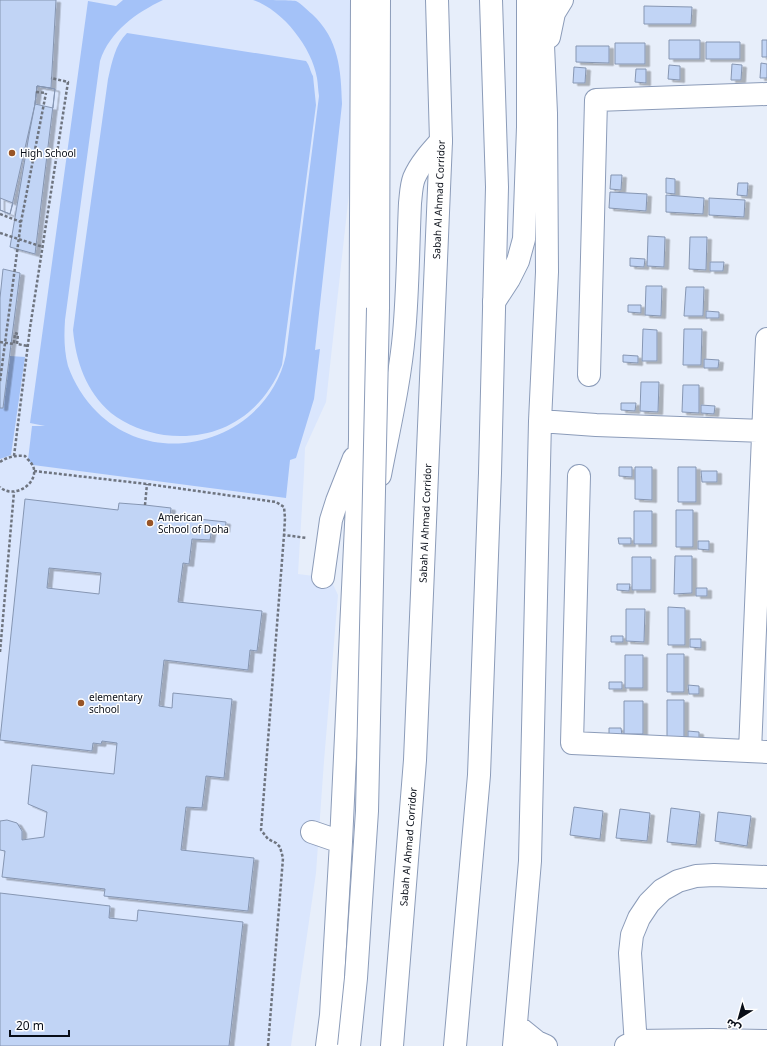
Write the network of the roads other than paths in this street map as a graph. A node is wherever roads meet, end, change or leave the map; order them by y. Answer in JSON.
{"nodes":[{"id":1,"x":362,"y":0,"type":"edge"},
{"id":2,"x":379,"y":0,"type":"edge"},
{"id":3,"x":437,"y":0,"type":"edge"},
{"id":4,"x":491,"y":0,"type":"edge"},
{"id":5,"x":528,"y":0,"type":"edge"},
{"id":6,"x":541,"y":0,"type":"edge"},
{"id":7,"x":562,"y":0,"type":"edge"},
{"id":8,"x":544,"y":64,"type":"junction"},
{"id":9,"x":767,"y":94,"type":"edge"},
{"id":10,"x":440,"y":141,"type":"junction"},
{"id":11,"x":494,"y":302,"type":"junction"},
{"id":12,"x":767,"y":339,"type":"edge"},
{"id":13,"x":589,"y":375,"type":"dead end"},
{"id":14,"x":540,"y":421,"type":"junction"},
{"id":15,"x":765,"y":431,"type":"edge"},
{"id":16,"x":360,"y":440,"type":"junction"},
{"id":17,"x":580,"y":476,"type":"dead end"},
{"id":18,"x":330,"y":530,"type":"junction"},
{"id":19,"x":356,"y":535,"type":"junction"},
{"id":20,"x":355,"y":566,"type":"junction"},
{"id":21,"x":323,"y":577,"type":"dead end"},
{"id":22,"x":759,"y":751,"type":"edge"},
{"id":23,"x":312,"y":832,"type":"dead end"},
{"id":24,"x":340,"y":842,"type":"junction"},
{"id":25,"x":767,"y":877,"type":"edge"},
{"id":26,"x":331,"y":1015,"type":"junction"},
{"id":27,"x":515,"y":1036,"type":"edge"},
{"id":28,"x":767,"y":1041,"type":"edge"},
{"id":29,"x":633,"y":1044,"type":"edge"},
{"id":30,"x":317,"y":1046,"type":"edge"},
{"id":31,"x":327,"y":1046,"type":"edge"},
{"id":32,"x":349,"y":1046,"type":"edge"},
{"id":33,"x":392,"y":1046,"type":"edge"},
{"id":34,"x":455,"y":1046,"type":"edge"},
{"id":35,"x":546,"y":1046,"type":"edge"}],
"edges":[{"from":1,"to":16,"type":"main road"},
{"from":2,"to":32,"type":"main road","bridge":true},
{"from":3,"to":10,"type":"main road","name":"Sabah Al Ahmad Corridor"},
{"from":4,"to":11,"type":"main road"},
{"from":5,"to":11,"type":"main road"},
{"from":6,"to":8,"type":"main road"},
{"from":7,"to":8,"type":"main road"},
{"from":8,"to":14,"type":"main road"},
{"from":9,"to":13,"type":"main road"},
{"from":10,"to":20,"type":"main road"},
{"from":10,"to":33,"type":"main road","name":"Sabah Al Ahmad Corridor"},
{"from":11,"to":34,"type":"main road"},
{"from":12,"to":15,"type":"main road"},
{"from":14,"to":15,"type":"main road"},
{"from":14,"to":27,"type":"main road"},
{"from":15,"to":22,"type":"main road"},
{"from":16,"to":18,"type":"main road"},
{"from":16,"to":19,"type":"main road"},
{"from":17,"to":22,"type":"main road"},
{"from":18,"to":19,"type":"main road"},
{"from":18,"to":21,"type":"main road"},
{"from":19,"to":20,"type":"main road"},
{"from":20,"to":24,"type":"main road"},
{"from":23,"to":24,"type":"main road"},
{"from":24,"to":26,"type":"main road"},
{"from":25,"to":29,"type":"main road"},
{"from":26,"to":30,"type":"main road"},
{"from":26,"to":31,"type":"main road"},
{"from":27,"to":35,"type":"main road"},
{"from":28,"to":29,"type":"main road"}]}
